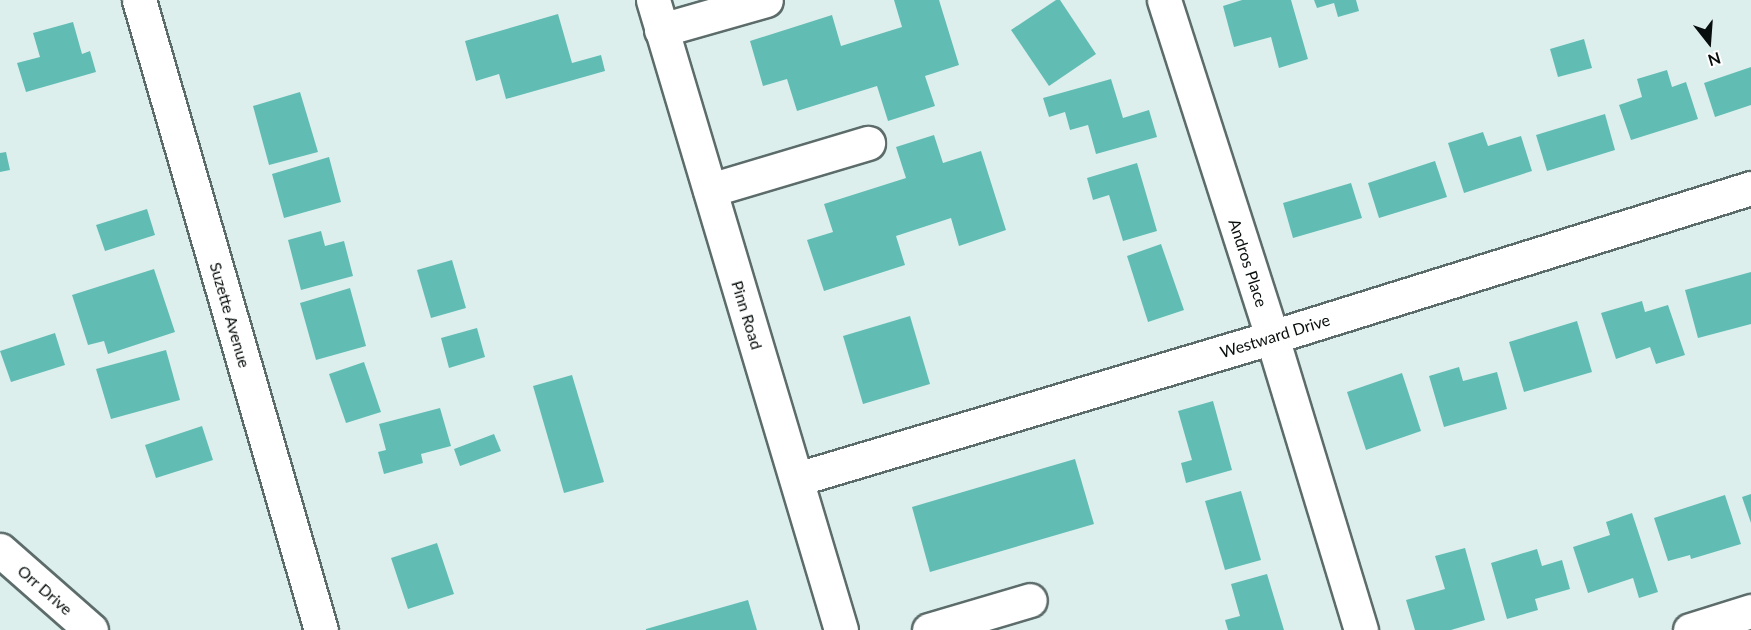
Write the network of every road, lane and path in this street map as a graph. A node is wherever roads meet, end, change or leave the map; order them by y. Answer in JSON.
{"nodes":[{"id":1,"x":139,"y":0,"type":"edge"},
{"id":2,"x":766,"y":0,"type":"edge"},
{"id":3,"x":1164,"y":0,"type":"edge"},
{"id":4,"x":657,"y":15,"type":"edge"},
{"id":5,"x":868,"y":143,"type":"dead end"},
{"id":6,"x":1751,"y":188,"type":"edge"},
{"id":7,"x":710,"y":190,"type":"junction"},
{"id":8,"x":1272,"y":337,"type":"junction"},
{"id":9,"x":797,"y":479,"type":"junction"},
{"id":10,"x":0,"y":550,"type":"edge"},
{"id":11,"x":1030,"y":600,"type":"dead end"},
{"id":12,"x":1751,"y":611,"type":"edge"},
{"id":13,"x":91,"y":630,"type":"edge"},
{"id":14,"x":321,"y":630,"type":"edge"},
{"id":15,"x":841,"y":630,"type":"edge"},
{"id":16,"x":929,"y":630,"type":"edge"},
{"id":17,"x":1361,"y":630,"type":"edge"},
{"id":18,"x":1690,"y":630,"type":"edge"}],
"edges":[{"from":1,"to":14,"type":"street","name":"Suzette Avenue"},
{"from":2,"to":4,"type":"street"},
{"from":3,"to":8,"type":"street","name":"Andros Place"},
{"from":4,"to":7,"type":"street","name":"Pinn Road"},
{"from":5,"to":7,"type":"street"},
{"from":6,"to":8,"type":"street","name":"Westward Drive"},
{"from":7,"to":9,"type":"street","name":"Pinn Road"},
{"from":8,"to":9,"type":"street","name":"Westward Drive"},
{"from":8,"to":17,"type":"street","name":"Andros Place"},
{"from":9,"to":15,"type":"street","name":"Pinn Road"},
{"from":10,"to":13,"type":"street","name":"Orr Drive"},
{"from":11,"to":16,"type":"street"},
{"from":12,"to":18,"type":"street"}]}
